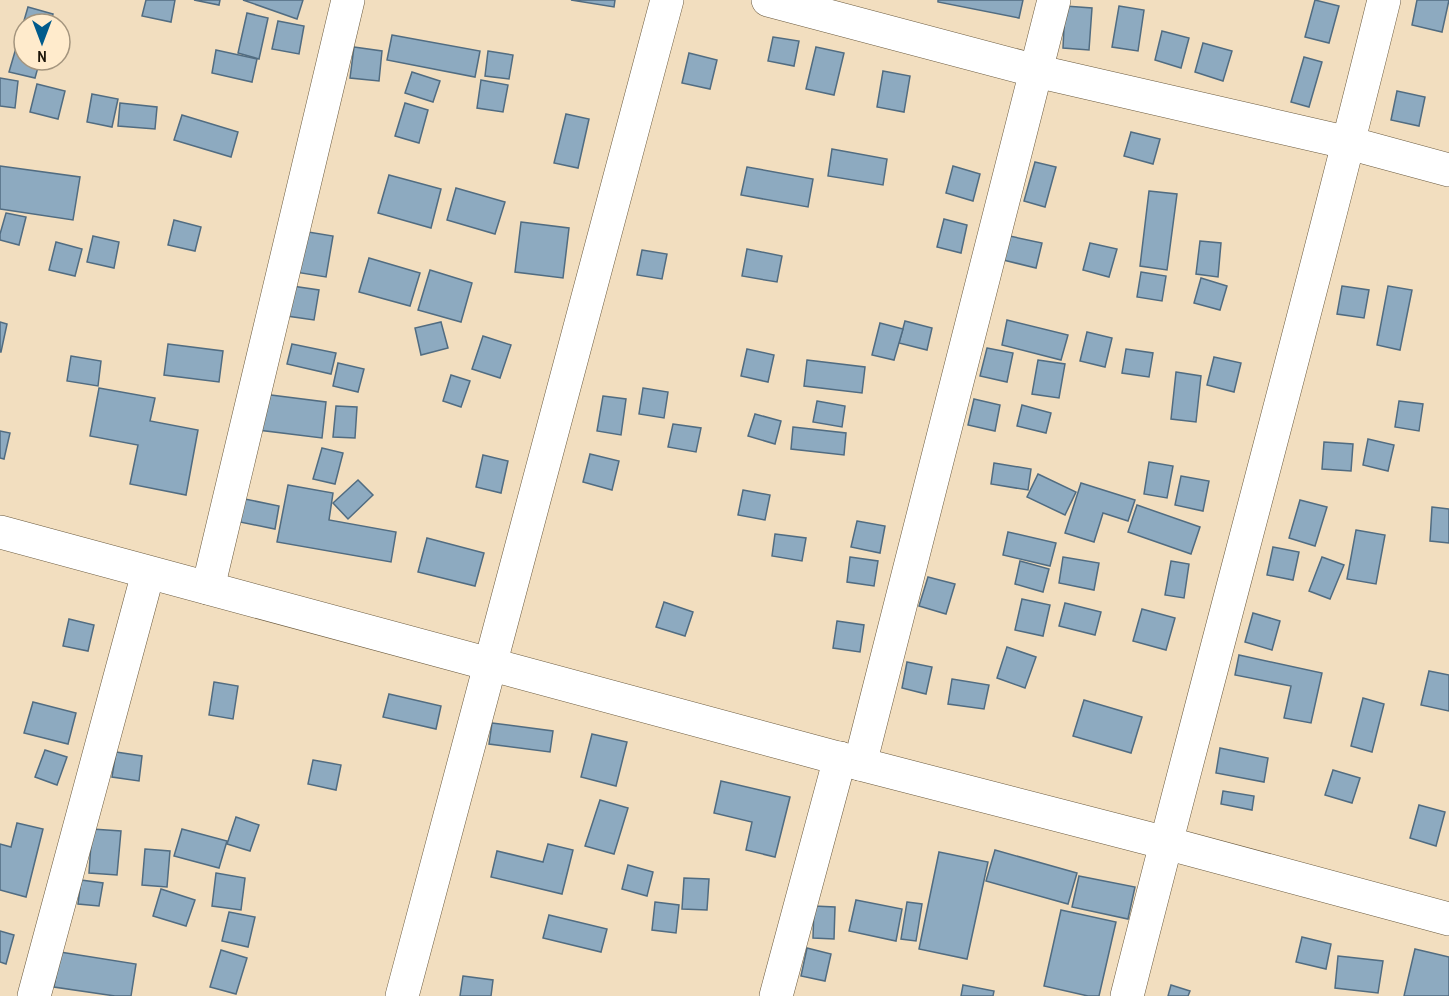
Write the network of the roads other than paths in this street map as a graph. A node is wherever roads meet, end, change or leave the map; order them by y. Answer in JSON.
{"nodes":[{"id":1,"x":348,"y":0,"type":"edge"},
{"id":2,"x":667,"y":0,"type":"edge"},
{"id":3,"x":768,"y":0,"type":"edge"},
{"id":4,"x":1054,"y":0,"type":"edge"},
{"id":5,"x":1384,"y":0,"type":"edge"},
{"id":6,"x":1036,"y":71,"type":"junction"},
{"id":7,"x":1349,"y":143,"type":"junction"},
{"id":8,"x":1449,"y":170,"type":"edge"},
{"id":9,"x":0,"y":532,"type":"edge"},
{"id":10,"x":148,"y":573,"type":"junction"},
{"id":11,"x":208,"y":588,"type":"junction"},
{"id":12,"x":491,"y":665,"type":"junction"},
{"id":13,"x":850,"y":761,"type":"junction"},
{"id":14,"x":1166,"y":843,"type":"junction"},
{"id":15,"x":1449,"y":919,"type":"edge"},
{"id":16,"x":34,"y":996,"type":"edge"},
{"id":17,"x":402,"y":996,"type":"edge"},
{"id":18,"x":776,"y":996,"type":"edge"},
{"id":19,"x":1127,"y":996,"type":"edge"}],
"edges":[{"from":1,"to":11,"type":"street"},
{"from":2,"to":12,"type":"street"},
{"from":3,"to":6,"type":"street"},
{"from":4,"to":6,"type":"street"},
{"from":5,"to":7,"type":"street"},
{"from":6,"to":7,"type":"street"},
{"from":6,"to":13,"type":"street"},
{"from":7,"to":8,"type":"street"},
{"from":7,"to":14,"type":"street"},
{"from":9,"to":10,"type":"street"},
{"from":10,"to":11,"type":"street"},
{"from":10,"to":16,"type":"street"},
{"from":11,"to":12,"type":"street"},
{"from":12,"to":13,"type":"street"},
{"from":12,"to":17,"type":"street"},
{"from":13,"to":14,"type":"street"},
{"from":13,"to":18,"type":"street"},
{"from":14,"to":15,"type":"street"},
{"from":14,"to":19,"type":"street"}]}
